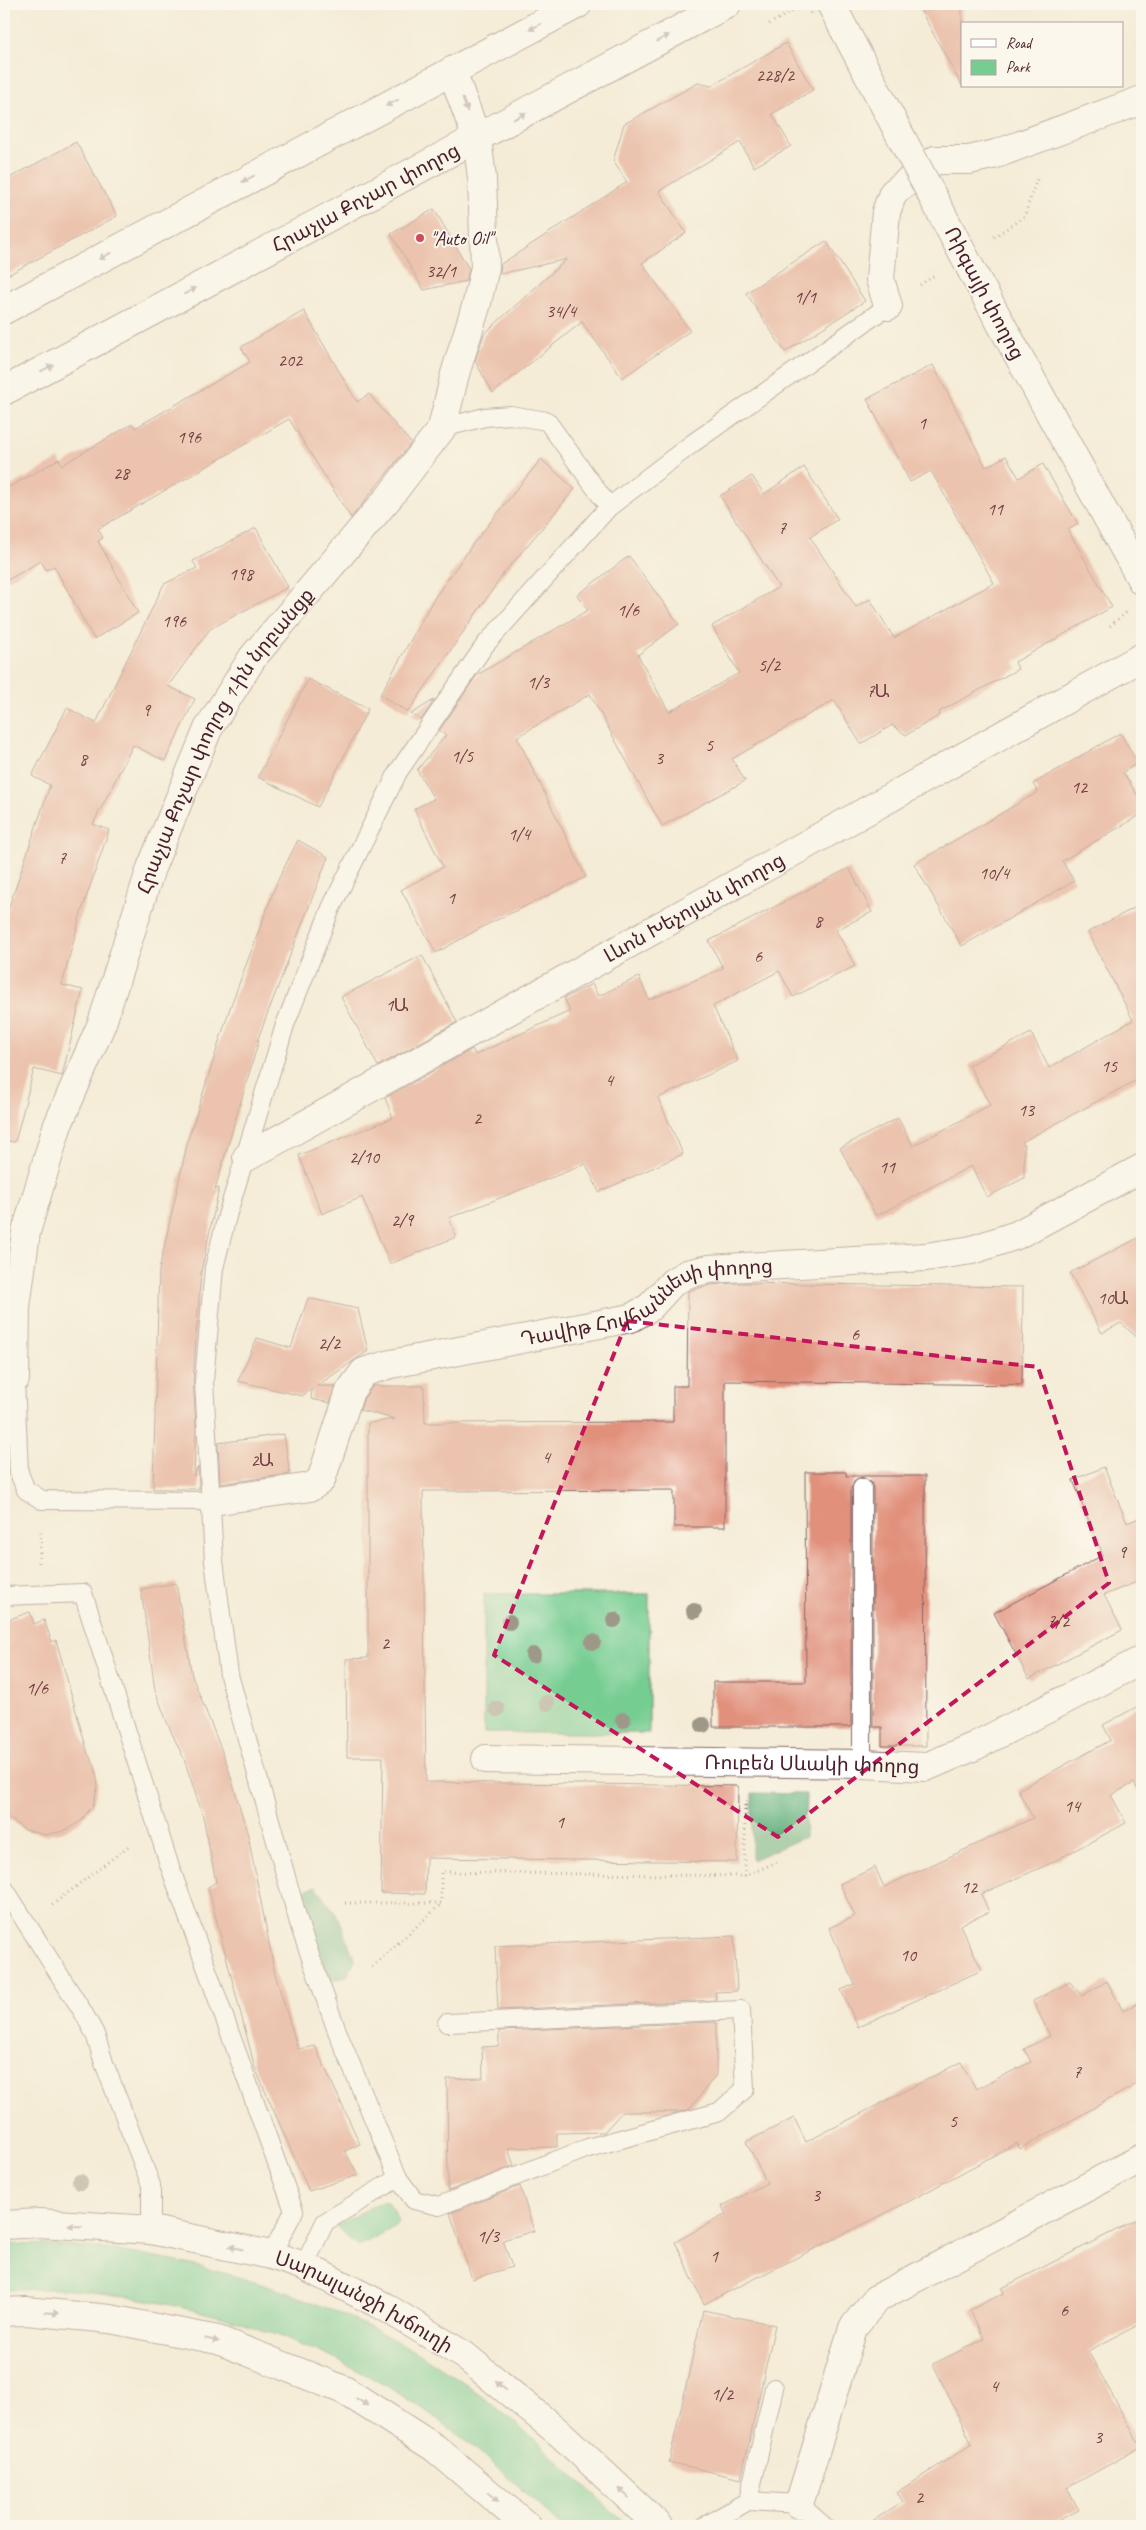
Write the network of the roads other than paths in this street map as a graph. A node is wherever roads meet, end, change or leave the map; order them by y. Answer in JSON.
{"nodes":[{"id":1,"x":578,"y":4,"type":"edge"},
{"id":2,"x":727,"y":4,"type":"edge"},
{"id":3,"x":831,"y":4,"type":"edge"},
{"id":4,"x":452,"y":71,"type":"junction"},
{"id":5,"x":1142,"y":100,"type":"edge"},
{"id":6,"x":477,"y":139,"type":"junction"},
{"id":7,"x":888,"y":306,"type":"joint"},
{"id":8,"x":4,"y":310,"type":"edge"},
{"id":9,"x":4,"y":391,"type":"edge"},
{"id":10,"x":442,"y":428,"type":"junction"},
{"id":11,"x":609,"y":506,"type":"junction"},
{"id":12,"x":1142,"y":581,"type":"edge"},
{"id":13,"x":1142,"y":657,"type":"edge"},
{"id":14,"x":247,"y":1157,"type":"junction"},
{"id":15,"x":1142,"y":1168,"type":"edge"},
{"id":16,"x":9,"y":1379,"type":"edge"},
{"id":17,"x":862,"y":1488,"type":"dead end"},
{"id":18,"x":212,"y":1501,"type":"junction"},
{"id":19,"x":4,"y":1596,"type":"edge"},
{"id":20,"x":1142,"y":1660,"type":"edge"},
{"id":21,"x":486,"y":1760,"type":"dead end"},
{"id":22,"x":862,"y":1764,"type":"junction"},
{"id":23,"x":4,"y":1888,"type":"edge"},
{"id":24,"x":448,"y":2023,"type":"dead end"},
{"id":25,"x":1142,"y":2158,"type":"edge"},
{"id":26,"x":398,"y":2178,"type":"junction"},
{"id":27,"x":4,"y":2225,"type":"edge"},
{"id":28,"x":151,"y":2230,"type":"junction"},
{"id":29,"x":272,"y":2256,"type":"junction"},
{"id":30,"x":304,"y":2266,"type":"junction"},
{"id":31,"x":4,"y":2312,"type":"edge"},
{"id":32,"x":774,"y":2388,"type":"dead end"},
{"id":33,"x":748,"y":2501,"type":"junction"},
{"id":34,"x":799,"y":2504,"type":"junction"},
{"id":35,"x":527,"y":2526,"type":"edge"},
{"id":36,"x":659,"y":2526,"type":"edge"},
{"id":37,"x":705,"y":2526,"type":"edge"},
{"id":38,"x":824,"y":2526,"type":"edge"}],
"edges":[{"from":1,"to":4,"type":"street","one_way":true},
{"from":6,"to":2,"type":"street","name":"Հրաչյա Քոչար փողոց","one_way":true},
{"from":3,"to":12,"type":"street","name":"Ռիգայի փողոց","bridge":true},
{"from":4,"to":6,"type":"street","name":"Հրաչյա Քոչար փողոց 1-ին նրբանցք","one_way":true},
{"from":4,"to":8,"type":"street","one_way":true},
{"from":5,"to":7,"type":"street"},
{"from":9,"to":6,"type":"street","name":"Հրաչյա Քոչար փողոց","one_way":true},
{"from":6,"to":10,"type":"street","name":"Հրաչյա Քոչար փողոց 1-ին նրբանցք"},
{"from":7,"to":11,"type":"lane"},
{"from":10,"to":11,"type":"lane"},
{"from":10,"to":16,"type":"street","name":"Հրաչյա Քոչար փողոց 1-ին նրբանցք"},
{"from":11,"to":14,"type":"lane"},
{"from":13,"to":14,"type":"street","name":"Լևոն Խեչոյան փողոց"},
{"from":14,"to":18,"type":"lane"},
{"from":15,"to":18,"type":"street","name":"Դավիթ Հովհաննեսի փողոց"},
{"from":16,"to":18,"type":"lane"},
{"from":17,"to":22,"type":"lane"},
{"from":18,"to":26,"type":"lane"},
{"from":19,"to":29,"type":"lane"},
{"from":20,"to":22,"type":"street","name":"Ռուբեն Սևակի փողոց"},
{"from":21,"to":22,"type":"street","name":"Ռուբեն Սևակի փողոց"},
{"from":23,"to":28,"type":"lane"},
{"from":24,"to":26,"type":"lane"},
{"from":25,"to":34,"type":"street"},
{"from":26,"to":30,"type":"lane"},
{"from":28,"to":27,"type":"street","name":"Սարալանջի խճուղի","one_way":true},
{"from":29,"to":28,"type":"street","name":"Սարալանջի խճուղի","one_way":true},
{"from":29,"to":30,"type":"street","name":"Սարալանջի խճուղի"},
{"from":36,"to":30,"type":"street","name":"Սարալանջի խճուղի","one_way":true},
{"from":31,"to":35,"type":"street","one_way":true},
{"from":32,"to":33,"type":"lane"},
{"from":33,"to":34,"type":"lane"},
{"from":33,"to":37,"type":"lane"},
{"from":34,"to":38,"type":"lane"}]}
